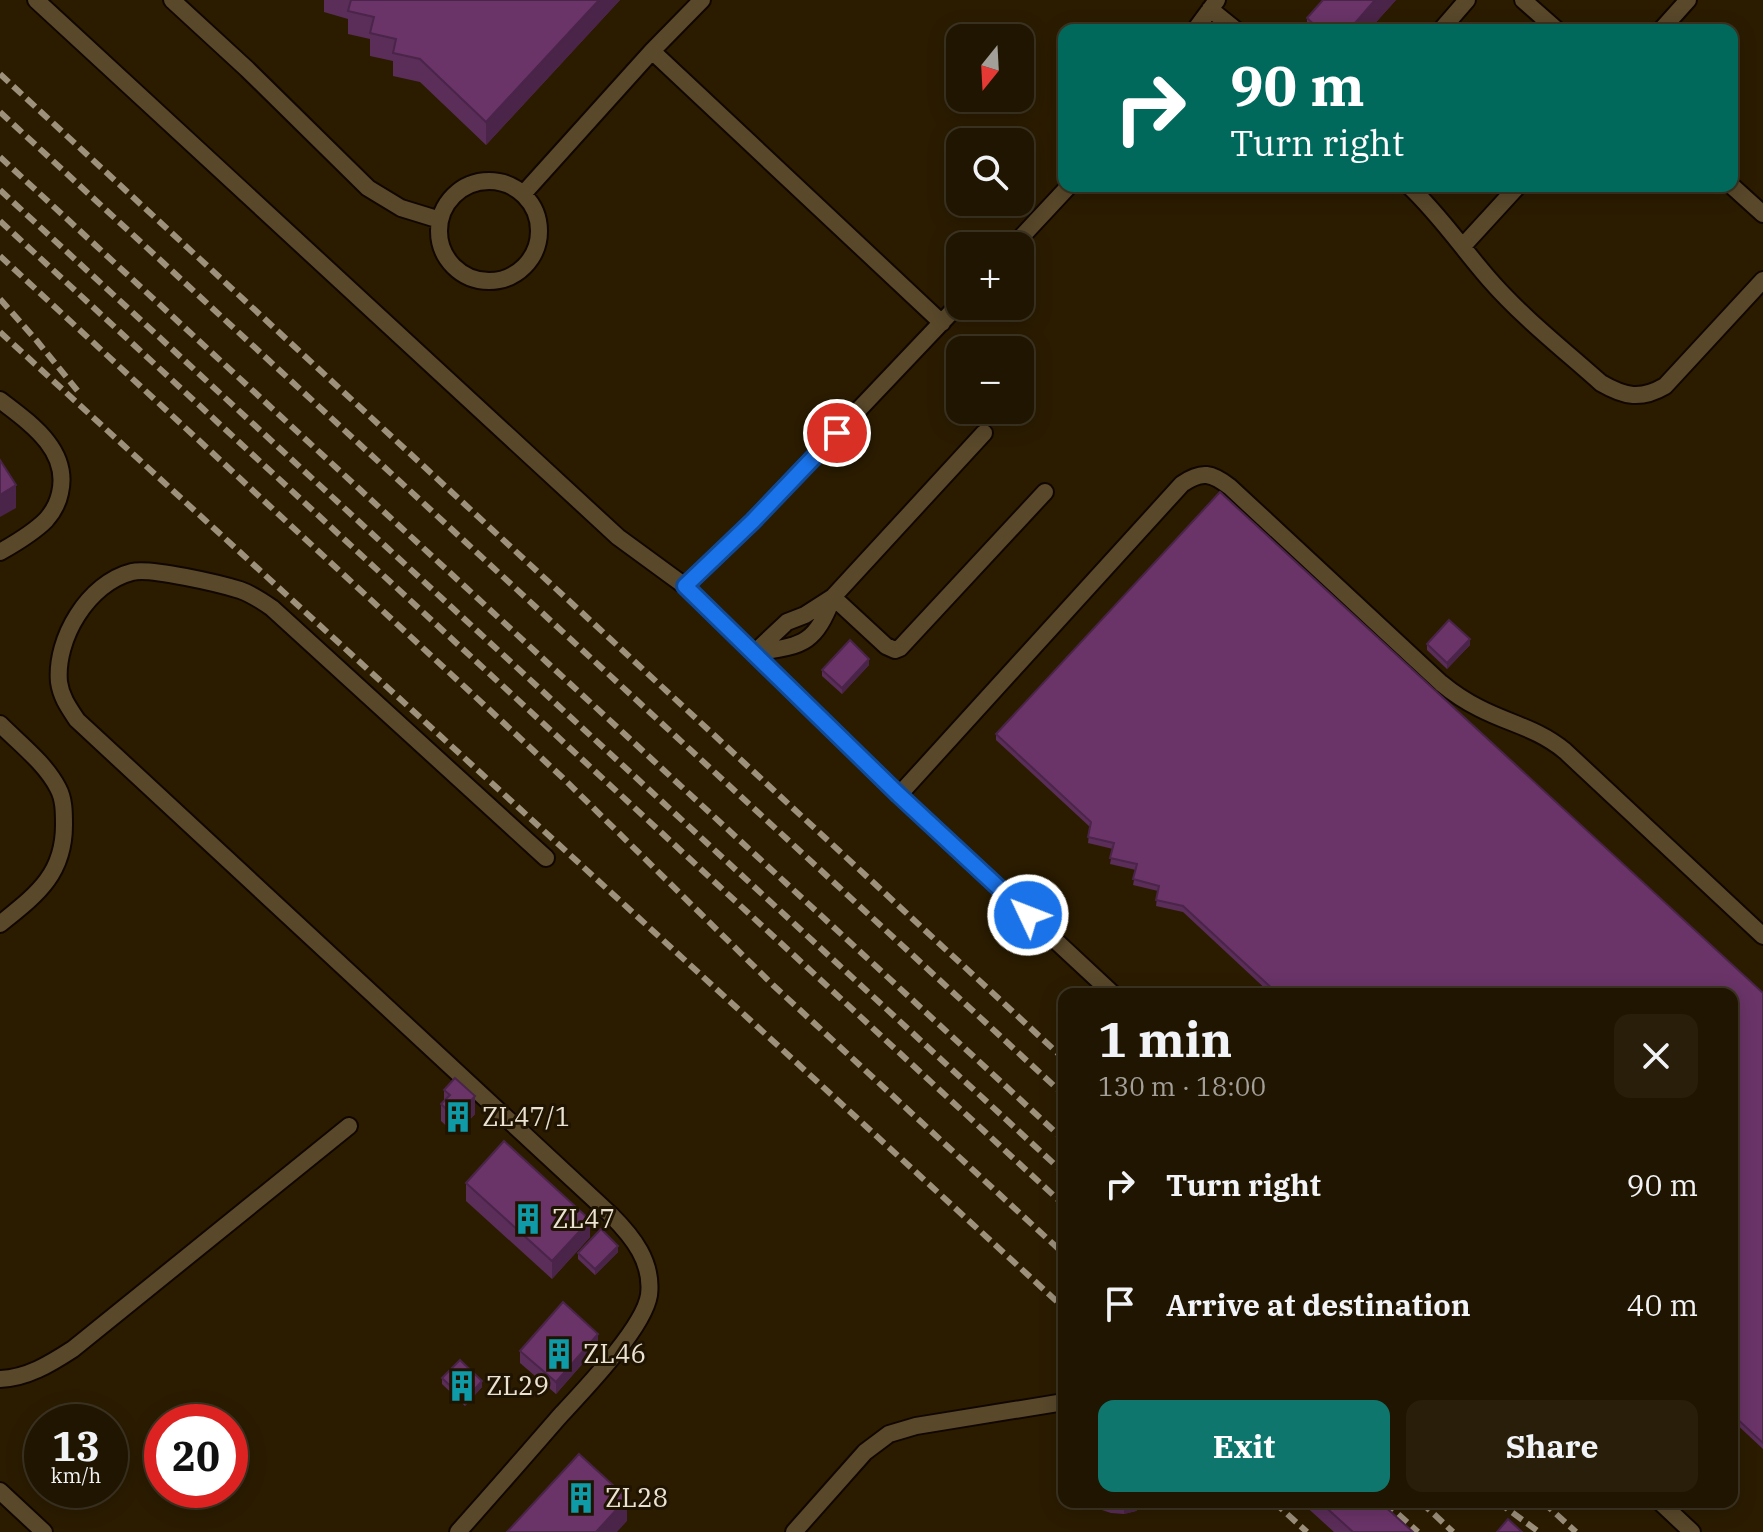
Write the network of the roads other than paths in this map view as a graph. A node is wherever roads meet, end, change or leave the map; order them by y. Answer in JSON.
{"nodes":[{"id":1,"x":36,"y":0,"type":"edge"},
{"id":2,"x":172,"y":0,"type":"edge"},
{"id":3,"x":702,"y":0,"type":"edge"},
{"id":4,"x":1467,"y":0,"type":"edge"},
{"id":5,"x":1523,"y":0,"type":"edge"},
{"id":6,"x":1688,"y":0,"type":"edge"},
{"id":7,"x":1213,"y":5,"type":"edge"},
{"id":8,"x":1199,"y":24,"type":"edge"},
{"id":9,"x":1230,"y":24,"type":"edge"},
{"id":10,"x":1446,"y":24,"type":"edge"},
{"id":11,"x":1550,"y":24,"type":"edge"},
{"id":12,"x":1666,"y":24,"type":"edge"},
{"id":13,"x":652,"y":51,"type":"junction"},
{"id":14,"x":1738,"y":191,"type":"edge"},
{"id":15,"x":1063,"y":192,"type":"edge"},
{"id":16,"x":1415,"y":192,"type":"edge"},
{"id":17,"x":1512,"y":192,"type":"edge"},
{"id":18,"x":524,"y":193,"type":"junction"},
{"id":19,"x":1763,"y":214,"type":"edge"},
{"id":20,"x":440,"y":220,"type":"junction"},
{"id":21,"x":1026,"y":232,"type":"edge"},
{"id":22,"x":1463,"y":246,"type":"junction"},
{"id":23,"x":1763,"y":280,"type":"edge"},
{"id":24,"x":946,"y":319,"type":"edge"},
{"id":25,"x":942,"y":323,"type":"junction"},
{"id":26,"x":0,"y":400,"type":"edge"},
{"id":27,"x":984,"y":433,"type":"dead end"},
{"id":28,"x":1045,"y":492,"type":"dead end"},
{"id":29,"x":0,"y":552,"type":"edge"},
{"id":30,"x":685,"y":586,"type":"junction"},
{"id":31,"x":833,"y":597,"type":"junction"},
{"id":32,"x":754,"y":653,"type":"junction"},
{"id":33,"x":0,"y":724,"type":"edge"},
{"id":34,"x":899,"y":795,"type":"junction"},
{"id":35,"x":546,"y":858,"type":"dead end"},
{"id":36,"x":0,"y":924,"type":"edge"},
{"id":37,"x":1763,"y":936,"type":"edge"},
{"id":38,"x":1107,"y":988,"type":"edge"},
{"id":39,"x":349,"y":1126,"type":"dead end"},
{"id":40,"x":0,"y":1379,"type":"edge"},
{"id":41,"x":1058,"y":1403,"type":"edge"},
{"id":42,"x":0,"y":1491,"type":"edge"},
{"id":43,"x":1666,"y":1508,"type":"edge"},
{"id":44,"x":44,"y":1532,"type":"edge"},
{"id":45,"x":458,"y":1532,"type":"edge"},
{"id":46,"x":794,"y":1532,"type":"edge"},
{"id":47,"x":1692,"y":1532,"type":"edge"}],
"edges":[{"from":1,"to":30,"type":"lane"},
{"from":2,"to":20,"type":"lane"},
{"from":3,"to":13,"type":"lane"},
{"from":4,"to":10,"type":"lane"},
{"from":5,"to":11,"type":"lane"},
{"from":6,"to":12,"type":"lane"},
{"from":7,"to":8,"type":"lane"},
{"from":7,"to":9,"type":"lane"},
{"from":13,"to":18,"type":"lane"},
{"from":13,"to":25,"type":"lane"},
{"from":14,"to":19,"type":"lane"},
{"from":15,"to":21,"type":"lane"},
{"from":16,"to":22,"type":"lane"},
{"from":17,"to":22,"type":"lane"},
{"from":18,"to":20,"type":"lane"},
{"from":18,"to":20,"type":"lane"},
{"from":22,"to":23,"type":"lane"},
{"from":24,"to":25,"type":"lane"},
{"from":25,"to":30,"type":"lane"},
{"from":26,"to":29,"type":"lane"},
{"from":27,"to":31,"type":"lane"},
{"from":28,"to":31,"type":"lane"},
{"from":30,"to":32,"type":"lane"},
{"from":31,"to":32,"type":"lane"},
{"from":31,"to":32,"type":"lane"},
{"from":32,"to":34,"type":"lane"},
{"from":33,"to":36,"type":"lane"},
{"from":34,"to":37,"type":"lane"},
{"from":34,"to":38,"type":"lane"},
{"from":35,"to":45,"type":"lane"},
{"from":39,"to":40,"type":"lane"},
{"from":41,"to":46,"type":"lane"},
{"from":42,"to":44,"type":"lane"},
{"from":43,"to":47,"type":"lane"}]}
